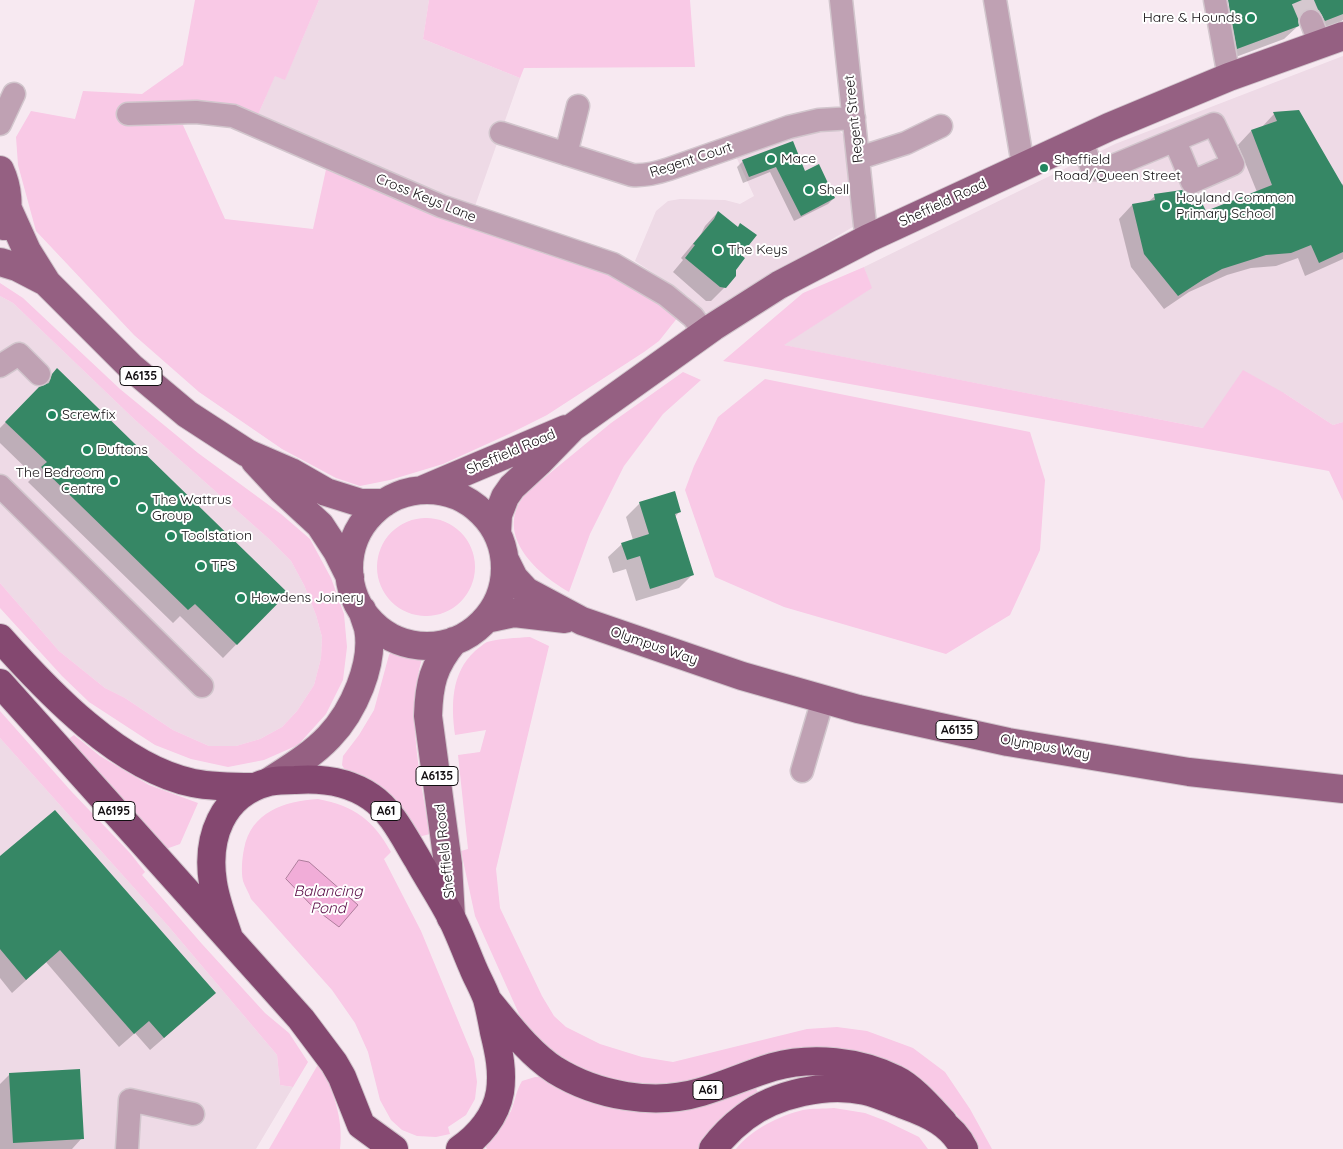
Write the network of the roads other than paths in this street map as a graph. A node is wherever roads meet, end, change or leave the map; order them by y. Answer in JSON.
{"nodes":[{"id":1,"x":841,"y":0,"type":"edge"},
{"id":2,"x":994,"y":0,"type":"edge"},
{"id":3,"x":1215,"y":0,"type":"edge"},
{"id":4,"x":1324,"y":34,"type":"edge"},
{"id":5,"x":1229,"y":77,"type":"junction"},
{"id":6,"x":0,"y":106,"type":"edge"},
{"id":7,"x":578,"y":106,"type":"dead end"},
{"id":8,"x":128,"y":114,"type":"dead end"},
{"id":9,"x":854,"y":118,"type":"junction"},
{"id":10,"x":0,"y":124,"type":"edge"},
{"id":11,"x":941,"y":126,"type":"dead end"},
{"id":12,"x":500,"y":132,"type":"dead end"},
{"id":13,"x":1080,"y":139,"type":"junction"},
{"id":14,"x":1175,"y":142,"type":"dead end"},
{"id":15,"x":566,"y":154,"type":"junction"},
{"id":16,"x":858,"y":158,"type":"junction"},
{"id":17,"x":1023,"y":165,"type":"junction"},
{"id":18,"x":0,"y":170,"type":"edge"},
{"id":19,"x":4,"y":221,"type":"edge"},
{"id":20,"x":869,"y":238,"type":"junction"},
{"id":21,"x":0,"y":262,"type":"edge"},
{"id":22,"x":47,"y":283,"type":"junction"},
{"id":23,"x":705,"y":332,"type":"junction"},
{"id":24,"x":0,"y":366,"type":"edge"},
{"id":25,"x":39,"y":374,"type":"dead end"},
{"id":26,"x":572,"y":427,"type":"junction"},
{"id":27,"x":247,"y":453,"type":"junction"},
{"id":28,"x":0,"y":486,"type":"edge"},
{"id":29,"x":422,"y":490,"type":"junction"},
{"id":30,"x":384,"y":503,"type":"junction"},
{"id":31,"x":497,"y":533,"type":"junction"},
{"id":32,"x":505,"y":560,"type":"junction"},
{"id":33,"x":350,"y":577,"type":"junction"},
{"id":34,"x":362,"y":610,"type":"junction"},
{"id":35,"x":486,"y":619,"type":"junction"},
{"id":36,"x":582,"y":621,"type":"junction"},
{"id":37,"x":0,"y":638,"type":"edge"},
{"id":38,"x":454,"y":641,"type":"junction"},
{"id":39,"x":0,"y":683,"type":"edge"},
{"id":40,"x":202,"y":686,"type":"dead end"},
{"id":41,"x":823,"y":699,"type":"junction"},
{"id":42,"x":802,"y":771,"type":"dead end"},
{"id":43,"x":262,"y":784,"type":"junction"},
{"id":44,"x":1343,"y":789,"type":"edge"},
{"id":45,"x":452,"y":918,"type":"junction"},
{"id":46,"x":229,"y":938,"type":"junction"},
{"id":47,"x":486,"y":999,"type":"junction"},
{"id":48,"x":193,"y":1114,"type":"dead end"},
{"id":49,"x":943,"y":1122,"type":"junction"},
{"id":50,"x":359,"y":1137,"type":"edge"},
{"id":51,"x":127,"y":1149,"type":"edge"},
{"id":52,"x":394,"y":1149,"type":"edge"},
{"id":53,"x":460,"y":1149,"type":"edge"},
{"id":54,"x":713,"y":1149,"type":"edge"},
{"id":55,"x":964,"y":1149,"type":"edge"}],
"edges":[{"from":1,"to":9,"type":"street","name":"Regent Street"},
{"from":2,"to":17,"type":"street"},
{"from":3,"to":5,"type":"street"},
{"from":4,"to":5,"type":"main road","name":"Sheffield Road"},
{"from":5,"to":13,"type":"main road","name":"Sheffield Road"},
{"from":6,"to":10,"type":"street"},
{"from":7,"to":15,"type":"street"},
{"from":8,"to":23,"type":"street","name":"Cross Keys Lane"},
{"from":9,"to":15,"type":"street","name":"Regent Court"},
{"from":9,"to":16,"type":"street","name":"Regent Street"},
{"from":11,"to":16,"type":"street"},
{"from":12,"to":15,"type":"street","name":"Regent Court"},
{"from":13,"to":14,"type":"street"},
{"from":13,"to":17,"type":"main road","name":"Sheffield Road"},
{"from":16,"to":20,"type":"street","name":"Regent Street"},
{"from":17,"to":20,"type":"main road","name":"Sheffield Road"},
{"from":18,"to":19,"type":"main road"},
{"from":19,"to":22,"type":"main road","number":"A6135"},
{"from":20,"to":23,"type":"main road","name":"Sheffield Road"},
{"from":21,"to":22,"type":"main road","number":"A6135"},
{"from":22,"to":27,"type":"main road","number":"A6135"},
{"from":23,"to":26,"type":"main road","name":"Sheffield Road"},
{"from":24,"to":25,"type":"street"},
{"from":26,"to":29,"type":"main road","name":"Sheffield Road"},
{"from":26,"to":31,"type":"main road","name":"Sheffield Road"},
{"from":27,"to":30,"type":"main road","number":"A6135"},
{"from":27,"to":33,"type":"main road","number":"A6135"},
{"from":28,"to":40,"type":"street"},
{"from":29,"to":30,"type":"main road"},
{"from":29,"to":31,"type":"main road"},
{"from":30,"to":33,"type":"main road"},
{"from":31,"to":32,"type":"main road"},
{"from":32,"to":35,"type":"main road"},
{"from":32,"to":36,"type":"main road","name":"Olympus Way","number":"A6135"},
{"from":33,"to":34,"type":"main road"},
{"from":34,"to":38,"type":"main road"},
{"from":34,"to":43,"type":"main road"},
{"from":35,"to":36,"type":"main road","name":"Olympus Way","number":"A6135"},
{"from":35,"to":38,"type":"main road"},
{"from":36,"to":41,"type":"main road","name":"Olympus Way","number":"A6135"},
{"from":37,"to":43,"type":"highway"},
{"from":38,"to":45,"type":"main road","name":"Sheffield Road","number":"A6135"},
{"from":39,"to":46,"type":"highway","number":"A6195"},
{"from":41,"to":42,"type":"street"},
{"from":41,"to":44,"type":"main road","name":"Olympus Way","number":"A6135"},
{"from":43,"to":45,"type":"highway","number":"A61"},
{"from":43,"to":46,"type":"highway"},
{"from":45,"to":47,"type":"highway","number":"A61"},
{"from":46,"to":50,"type":"highway"},
{"from":47,"to":49,"type":"highway","number":"A61"},
{"from":47,"to":53,"type":"highway","number":"A61"},
{"from":48,"to":51,"type":"street"},
{"from":49,"to":54,"type":"highway","number":"A61"},
{"from":49,"to":55,"type":"highway","number":"A61"},
{"from":50,"to":52,"type":"highway"}]}
